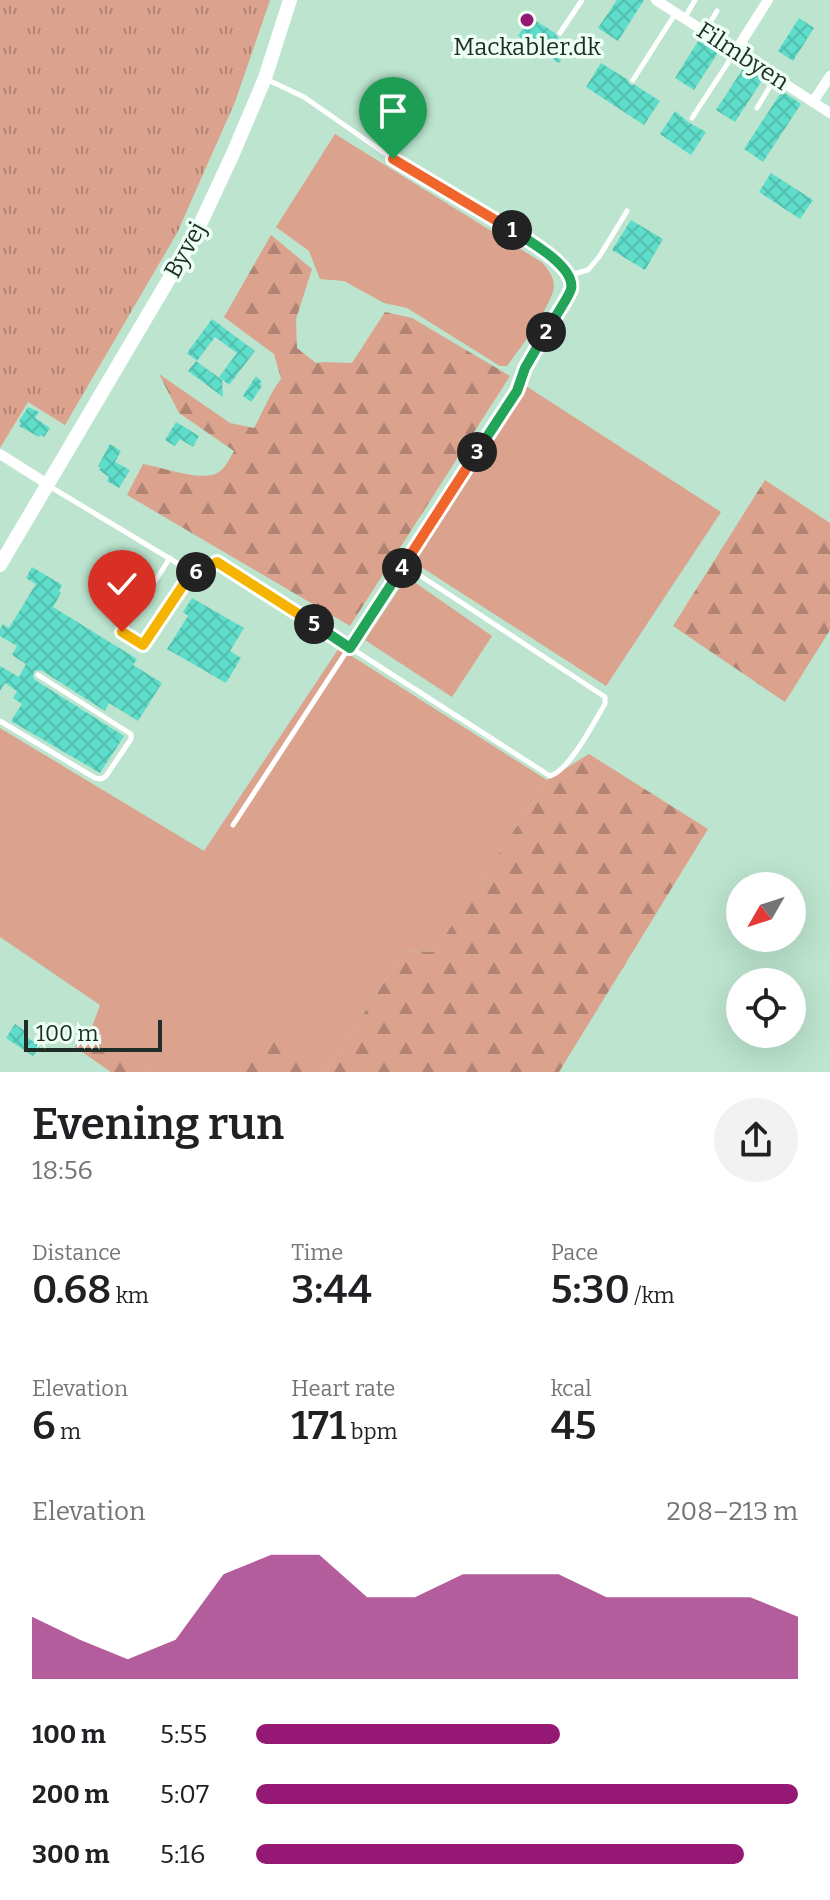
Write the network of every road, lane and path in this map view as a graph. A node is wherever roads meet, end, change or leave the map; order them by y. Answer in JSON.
{"nodes":[{"id":1,"x":290,"y":0,"type":"edge"},
{"id":2,"x":582,"y":0,"type":"edge"},
{"id":3,"x":695,"y":0,"type":"edge"},
{"id":4,"x":768,"y":0,"type":"edge"},
{"id":5,"x":663,"y":2,"type":"edge"},
{"id":6,"x":717,"y":11,"type":"dead end"},
{"id":7,"x":680,"y":16,"type":"junction"},
{"id":8,"x":704,"y":31,"type":"junction"},
{"id":9,"x":560,"y":33,"type":"dead end"},
{"id":10,"x":735,"y":52,"type":"junction"},
{"id":11,"x":830,"y":76,"type":"edge"},
{"id":12,"x":265,"y":78,"type":"junction"},
{"id":13,"x":776,"y":78,"type":"junction"},
{"id":14,"x":633,"y":80,"type":"dead end"},
{"id":15,"x":813,"y":102,"type":"junction"},
{"id":16,"x":757,"y":108,"type":"dead end"},
{"id":17,"x":830,"y":113,"type":"edge"},
{"id":18,"x":692,"y":118,"type":"dead end"},
{"id":19,"x":627,"y":211,"type":"dead end"},
{"id":20,"x":570,"y":275,"type":"junction"},
{"id":21,"x":0,"y":454,"type":"edge"},
{"id":22,"x":49,"y":485,"type":"junction"},
{"id":23,"x":170,"y":558,"type":"junction"},
{"id":24,"x":0,"y":565,"type":"edge"},
{"id":25,"x":404,"y":565,"type":"junction"},
{"id":26,"x":192,"y":572,"type":"junction"},
{"id":27,"x":350,"y":648,"type":"junction"},
{"id":28,"x":38,"y":675,"type":"dead end"},
{"id":29,"x":0,"y":721,"type":"edge"},
{"id":30,"x":233,"y":825,"type":"dead end"}],
"edges":[{"from":1,"to":12,"type":"street","name":"Byvej"},
{"from":2,"to":9,"type":"lane"},
{"from":3,"to":7,"type":"lane"},
{"from":4,"to":10,"type":"street"},
{"from":5,"to":7,"type":"street","name":"Filmbyen"},
{"from":6,"to":8,"type":"lane"},
{"from":7,"to":8,"type":"street","name":"Filmbyen"},
{"from":7,"to":14,"type":"lane"},
{"from":8,"to":10,"type":"street","name":"Filmbyen"},
{"from":10,"to":13,"type":"street","name":"Filmbyen"},
{"from":10,"to":18,"type":"lane"},
{"from":11,"to":15,"type":"street"},
{"from":12,"to":20,"type":"lane"},
{"from":12,"to":22,"type":"street","name":"Byvej"},
{"from":13,"to":15,"type":"street","name":"Filmbyen"},
{"from":13,"to":16,"type":"lane"},
{"from":15,"to":17,"type":"street","name":"Filmbyen"},
{"from":19,"to":20,"type":"lane"},
{"from":20,"to":25,"type":"lane"},
{"from":21,"to":22,"type":"street"},
{"from":22,"to":23,"type":"lane"},
{"from":22,"to":24,"type":"street","name":"Byvej"},
{"from":23,"to":26,"type":"lane"},
{"from":23,"to":26,"type":"lane"},
{"from":25,"to":27,"type":"lane"},
{"from":25,"to":27,"type":"lane"},
{"from":26,"to":27,"type":"lane"},
{"from":27,"to":30,"type":"lane"},
{"from":28,"to":29,"type":"lane"}]}
